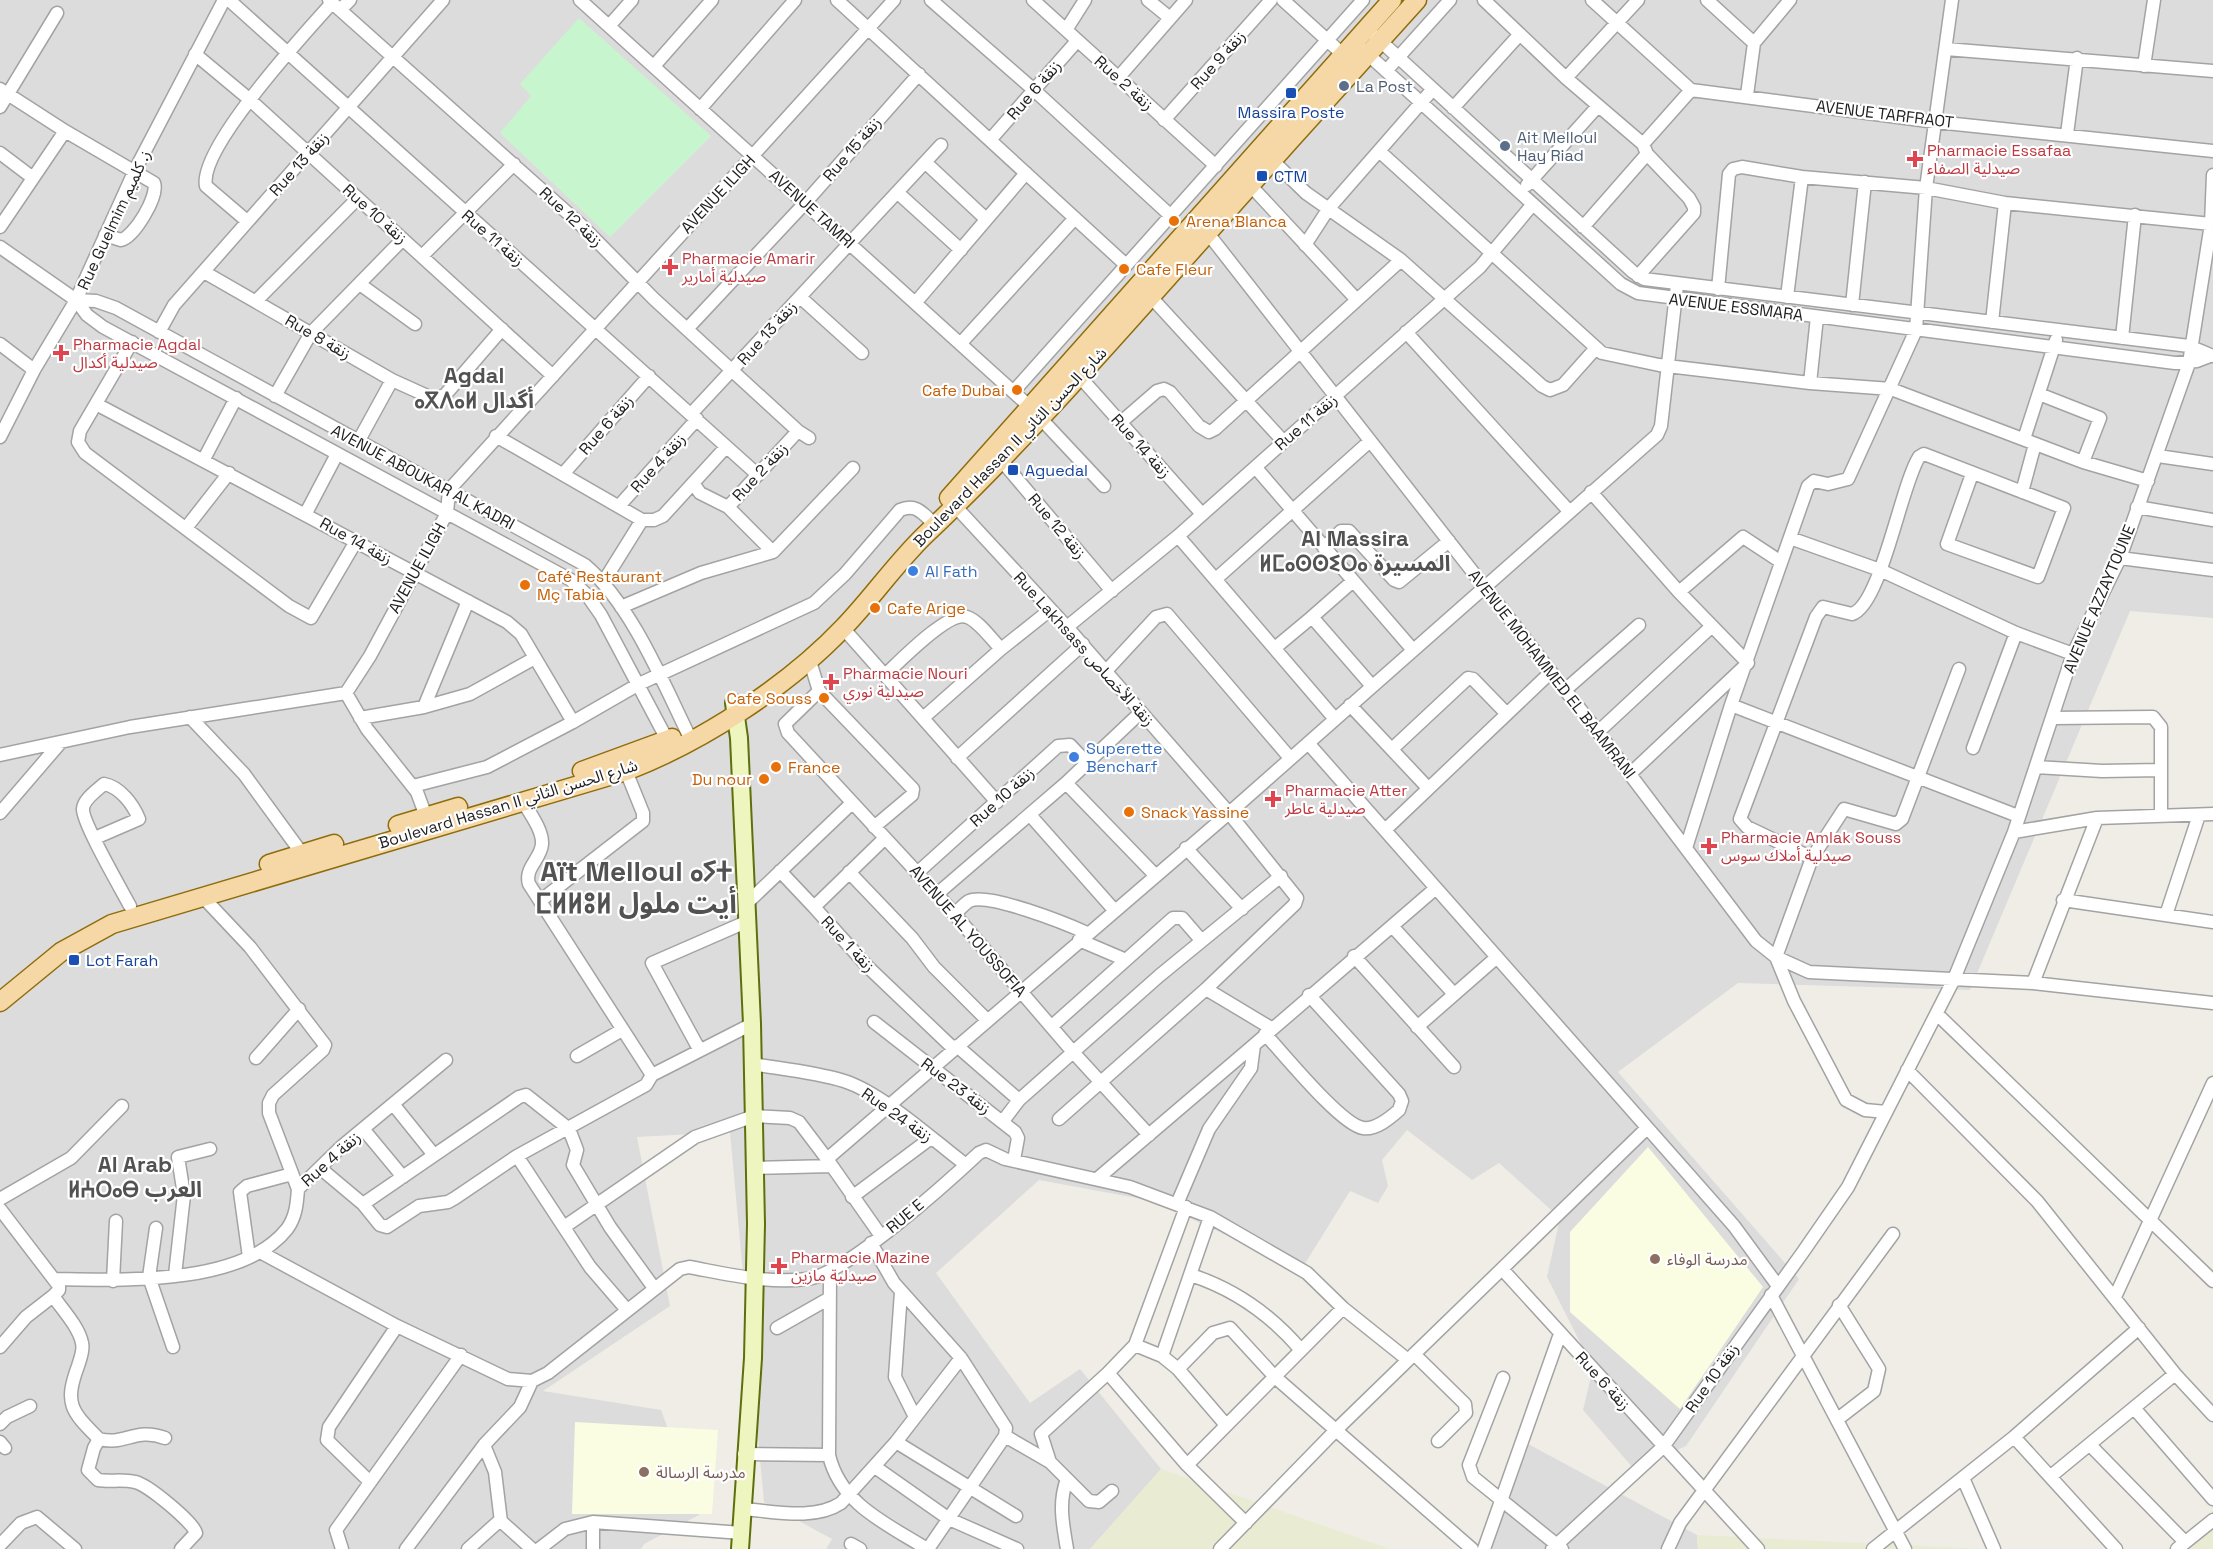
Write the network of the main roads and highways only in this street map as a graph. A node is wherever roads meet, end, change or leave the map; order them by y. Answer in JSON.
{"nodes":[{"id":1,"x":1392,"y":0,"type":"edge"},
{"id":2,"x":1418,"y":0,"type":"edge"},
{"id":3,"x":1362,"y":48,"type":"junction"},
{"id":4,"x":1202,"y":226,"type":"junction"},
{"id":5,"x":1186,"y":243,"type":"junction"},
{"id":6,"x":1036,"y":412,"type":"junction"},
{"id":7,"x":736,"y":708,"type":"junction"},
{"id":8,"x":670,"y":745,"type":"junction"},
{"id":9,"x":428,"y":823,"type":"junction"},
{"id":10,"x":306,"y":859,"type":"junction"},
{"id":11,"x":0,"y":986,"type":"edge"},
{"id":12,"x":0,"y":1002,"type":"edge"}],
"edges":[{"from":1,"to":3,"type":"main road","name":"Boulevard Hassan II شارع الحسن الثاني"},
{"from":2,"to":3,"type":"main road","name":"Boulevard Hassan II شارع الحسن الثاني"},
{"from":3,"to":4,"type":"main road","name":"Boulevard Hassan II شارع الحسن الثاني"},
{"from":3,"to":4,"type":"main road","name":"Boulevard Hassan II شارع الحسن الثاني"},
{"from":4,"to":5,"type":"main road","name":"Boulevard Hassan II شارع الحسن الثاني"},
{"from":5,"to":6,"type":"main road","name":"Boulevard Hassan II شارع الحسن الثاني"},
{"from":5,"to":6,"type":"main road","name":"Boulevard Hassan II شارع الحسن الثاني"},
{"from":6,"to":7,"type":"main road","name":"Boulevard Hassan II شارع الحسن الثاني"},
{"from":6,"to":7,"type":"main road","name":"Boulevard Hassan II شارع الحسن الثاني"},
{"from":7,"to":8,"type":"main road","name":"Boulevard Hassan II شارع الحسن الثاني"},
{"from":8,"to":9,"type":"main road","name":"Boulevard Hassan II شارع الحسن الثاني"},
{"from":8,"to":9,"type":"main road","name":"Boulevard Hassan II شارع الحسن الثاني"},
{"from":9,"to":10,"type":"main road","name":"Boulevard Hassan II شارع الحسن الثاني"},
{"from":10,"to":11,"type":"main road","name":"Boulevard Hassan II شارع الحسن الثاني"},
{"from":10,"to":12,"type":"main road","name":"Boulevard Hassan II شارع الحسن الثاني"}]}
